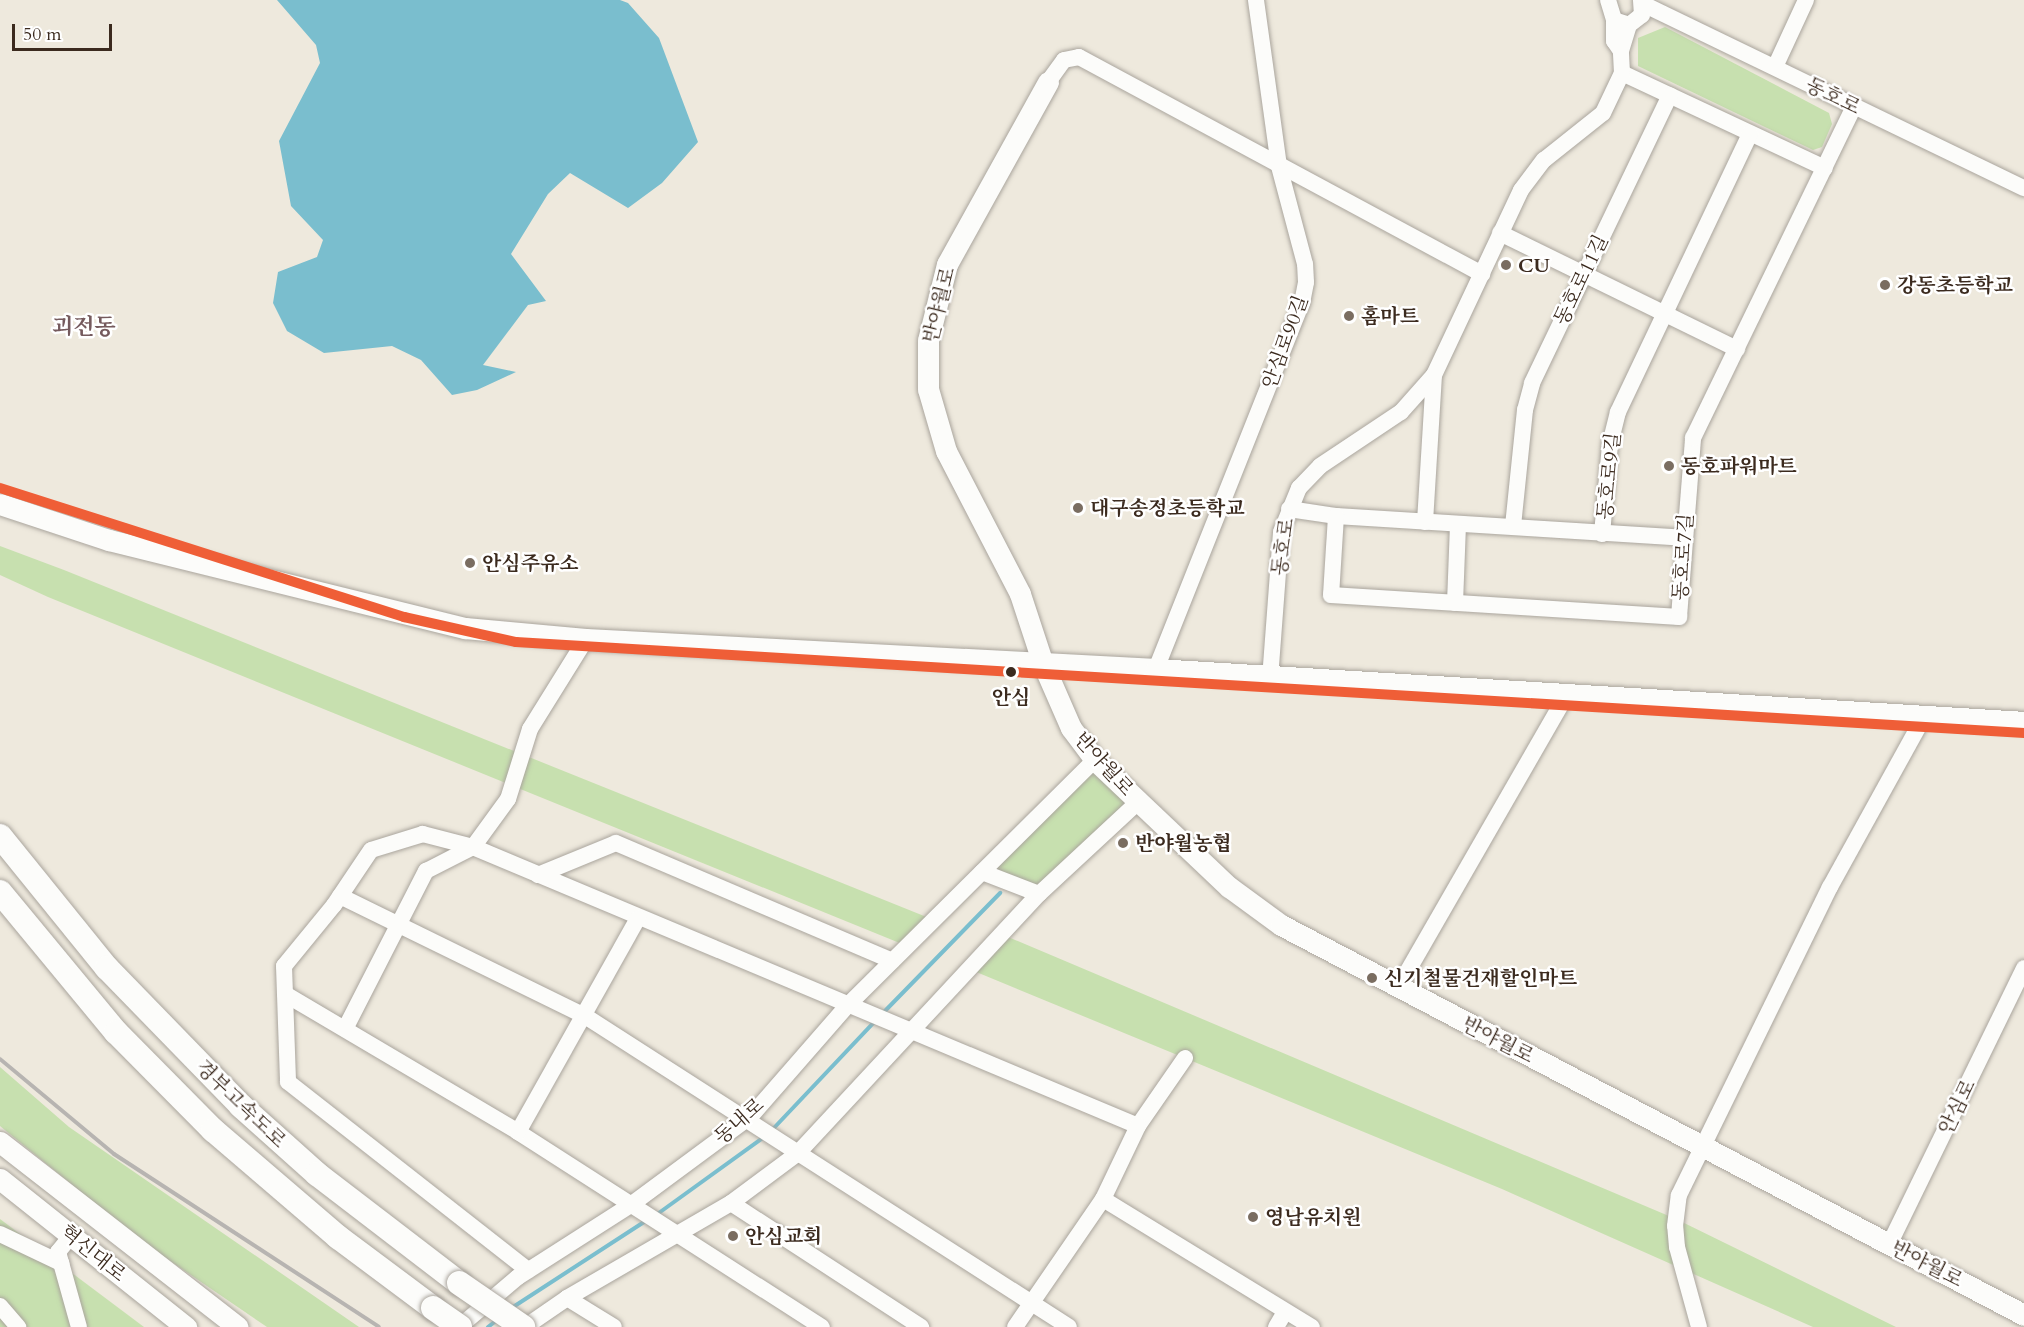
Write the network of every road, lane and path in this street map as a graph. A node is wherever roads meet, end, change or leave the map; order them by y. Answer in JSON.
{"nodes":[{"id":1,"x":1256,"y":0,"type":"edge"},
{"id":2,"x":1608,"y":0,"type":"edge"},
{"id":3,"x":1806,"y":0,"type":"edge"},
{"id":4,"x":1642,"y":2,"type":"edge"},
{"id":5,"x":1621,"y":22,"type":"junction"},
{"id":6,"x":1775,"y":67,"type":"junction"},
{"id":7,"x":1622,"y":72,"type":"junction"},
{"id":8,"x":1048,"y":82,"type":"joint"},
{"id":9,"x":1670,"y":95,"type":"junction"},
{"id":10,"x":1854,"y":107,"type":"junction"},
{"id":11,"x":1750,"y":134,"type":"junction"},
{"id":12,"x":1279,"y":166,"type":"junction"},
{"id":13,"x":1824,"y":168,"type":"junction"},
{"id":14,"x":2024,"y":188,"type":"edge"},
{"id":15,"x":1500,"y":233,"type":"junction"},
{"id":16,"x":1482,"y":274,"type":"junction"},
{"id":17,"x":1583,"y":274,"type":"junction"},
{"id":18,"x":1663,"y":311,"type":"junction"},
{"id":19,"x":1737,"y":349,"type":"junction"},
{"id":20,"x":1434,"y":375,"type":"junction"},
{"id":21,"x":0,"y":504,"type":"edge"},
{"id":22,"x":1289,"y":509,"type":"junction"},
{"id":23,"x":1336,"y":516,"type":"junction"},
{"id":24,"x":1425,"y":522,"type":"junction"},
{"id":25,"x":1458,"y":524,"type":"junction"},
{"id":26,"x":1513,"y":526,"type":"junction"},
{"id":27,"x":1602,"y":534,"type":"junction"},
{"id":28,"x":1683,"y":538,"type":"junction"},
{"id":29,"x":1455,"y":603,"type":"junction"},
{"id":30,"x":586,"y":639,"type":"junction"},
{"id":31,"x":1043,"y":664,"type":"junction"},
{"id":32,"x":1156,"y":669,"type":"junction"},
{"id":33,"x":1270,"y":679,"type":"junction"},
{"id":34,"x":1567,"y":694,"type":"junction"},
{"id":35,"x":1924,"y":717,"type":"junction"},
{"id":36,"x":2024,"y":722,"type":"edge"},
{"id":37,"x":1095,"y":760,"type":"junction"},
{"id":38,"x":1138,"y":802,"type":"junction"},
{"id":39,"x":0,"y":836,"type":"edge"},
{"id":40,"x":472,"y":847,"type":"junction"},
{"id":41,"x":982,"y":872,"type":"junction"},
{"id":42,"x":538,"y":875,"type":"junction"},
{"id":43,"x":0,"y":892,"type":"edge"},
{"id":44,"x":1039,"y":894,"type":"junction"},
{"id":45,"x":339,"y":896,"type":"junction"},
{"id":46,"x":638,"y":918,"type":"junction"},
{"id":47,"x":400,"y":925,"type":"junction"},
{"id":48,"x":892,"y":961,"type":"junction"},
{"id":49,"x":2024,"y":968,"type":"edge"},
{"id":50,"x":1398,"y":988,"type":"junction"},
{"id":51,"x":285,"y":994,"type":"junction"},
{"id":52,"x":846,"y":1006,"type":"junction"},
{"id":53,"x":585,"y":1016,"type":"junction"},
{"id":54,"x":345,"y":1029,"type":"junction"},
{"id":55,"x":910,"y":1033,"type":"junction"},
{"id":56,"x":1185,"y":1058,"type":"dead end"},
{"id":57,"x":746,"y":1119,"type":"junction"},
{"id":58,"x":1138,"y":1126,"type":"junction"},
{"id":59,"x":518,"y":1132,"type":"junction"},
{"id":60,"x":0,"y":1142,"type":"edge"},
{"id":61,"x":1703,"y":1146,"type":"junction"},
{"id":62,"x":798,"y":1153,"type":"junction"},
{"id":63,"x":0,"y":1179,"type":"edge"},
{"id":64,"x":1102,"y":1199,"type":"junction"},
{"id":65,"x":731,"y":1203,"type":"junction"},
{"id":66,"x":632,"y":1204,"type":"junction"},
{"id":67,"x":0,"y":1234,"type":"edge"},
{"id":68,"x":71,"y":1236,"type":"junction"},
{"id":69,"x":678,"y":1236,"type":"junction"},
{"id":70,"x":1889,"y":1245,"type":"junction"},
{"id":71,"x":61,"y":1263,"type":"junction"},
{"id":72,"x":528,"y":1270,"type":"junction"},
{"id":73,"x":567,"y":1298,"type":"junction"},
{"id":74,"x":1031,"y":1303,"type":"junction"},
{"id":75,"x":0,"y":1306,"type":"edge"},
{"id":76,"x":1285,"y":1312,"type":"junction"},
{"id":77,"x":2024,"y":1315,"type":"edge"},
{"id":78,"x":18,"y":1327,"type":"edge"},
{"id":79,"x":79,"y":1327,"type":"edge"},
{"id":80,"x":186,"y":1327,"type":"edge"},
{"id":81,"x":238,"y":1327,"type":"edge"},
{"id":82,"x":459,"y":1327,"type":"edge"},
{"id":83,"x":524,"y":1327,"type":"edge"},
{"id":84,"x":614,"y":1327,"type":"edge"},
{"id":85,"x":822,"y":1327,"type":"edge"},
{"id":86,"x":921,"y":1327,"type":"edge"},
{"id":87,"x":1015,"y":1327,"type":"edge"},
{"id":88,"x":1068,"y":1327,"type":"edge"},
{"id":89,"x":1276,"y":1327,"type":"edge"},
{"id":90,"x":1312,"y":1327,"type":"edge"},
{"id":91,"x":1699,"y":1327,"type":"edge"}],
"edges":[{"from":1,"to":12,"type":"street","name":"안심로90길"},
{"from":2,"to":5,"type":"street","name":"동호로"},
{"from":3,"to":6,"type":"street"},
{"from":4,"to":5,"type":"street"},
{"from":4,"to":6,"type":"street","name":"동호로"},
{"from":5,"to":7,"type":"street","name":"동호로"},
{"from":6,"to":10,"type":"street","name":"동호로"},
{"from":7,"to":9,"type":"street"},
{"from":7,"to":15,"type":"street","name":"동호로"},
{"from":8,"to":12,"type":"street"},
{"from":8,"to":31,"type":"main road","name":"반야월로"},
{"from":9,"to":11,"type":"street"},
{"from":9,"to":17,"type":"street","name":"동호로11길"},
{"from":10,"to":13,"type":"street","name":"동호로7길"},
{"from":10,"to":14,"type":"street","name":"동호로"},
{"from":11,"to":13,"type":"street"},
{"from":11,"to":18,"type":"street","name":"동호로9길"},
{"from":12,"to":16,"type":"street"},
{"from":12,"to":32,"type":"street","name":"안심로90길"},
{"from":13,"to":19,"type":"street","name":"동호로7길"},
{"from":15,"to":16,"type":"street","name":"동호로"},
{"from":15,"to":17,"type":"street"},
{"from":16,"to":20,"type":"street","name":"동호로"},
{"from":17,"to":18,"type":"street"},
{"from":17,"to":26,"type":"street","name":"동호로11길"},
{"from":18,"to":19,"type":"street"},
{"from":18,"to":27,"type":"street","name":"동호로9길"},
{"from":19,"to":28,"type":"street","name":"동호로7길"},
{"from":20,"to":22,"type":"street","name":"동호로"},
{"from":20,"to":24,"type":"street","name":"동호로"},
{"from":21,"to":30,"type":"main road"},
{"from":22,"to":23,"type":"street","name":"동호로9길"},
{"from":22,"to":33,"type":"street","name":"동호로"},
{"from":23,"to":24,"type":"street","name":"동호로9길"},
{"from":23,"to":29,"type":"street","name":"동호로7길"},
{"from":24,"to":25,"type":"street","name":"동호로9길"},
{"from":25,"to":26,"type":"street","name":"동호로9길"},
{"from":25,"to":29,"type":"street"},
{"from":26,"to":27,"type":"street","name":"동호로9길"},
{"from":27,"to":28,"type":"street"},
{"from":28,"to":29,"type":"street","name":"동호로7길"},
{"from":30,"to":31,"type":"main road"},
{"from":30,"to":40,"type":"street"},
{"from":31,"to":32,"type":"main road"},
{"from":31,"to":37,"type":"main road","name":"반야월로"},
{"from":32,"to":33,"type":"main road"},
{"from":33,"to":34,"type":"main road"},
{"from":34,"to":35,"type":"main road"},
{"from":34,"to":50,"type":"street"},
{"from":35,"to":36,"type":"main road"},
{"from":35,"to":61,"type":"street"},
{"from":37,"to":38,"type":"main road","name":"반야월로"},
{"from":37,"to":41,"type":"street","name":"동내로"},
{"from":38,"to":44,"type":"street"},
{"from":38,"to":50,"type":"main road","name":"반야월로"},
{"from":39,"to":83,"type":"highway","name":"경부고속도로","bridge":true},
{"from":40,"to":42,"type":"street"},
{"from":40,"to":45,"type":"street"},
{"from":40,"to":47,"type":"street"},
{"from":41,"to":44,"type":"street"},
{"from":41,"to":48,"type":"street","name":"동내로"},
{"from":42,"to":46,"type":"street"},
{"from":42,"to":48,"type":"street"},
{"from":43,"to":82,"type":"highway","name":"경부고속도로","bridge":true},
{"from":44,"to":55,"type":"street"},
{"from":45,"to":47,"type":"street"},
{"from":45,"to":51,"type":"street"},
{"from":46,"to":52,"type":"street"},
{"from":46,"to":53,"type":"street"},
{"from":47,"to":53,"type":"street"},
{"from":47,"to":54,"type":"street"},
{"from":48,"to":52,"type":"street","name":"동내로"},
{"from":49,"to":70,"type":"street","name":"안심로"},
{"from":50,"to":61,"type":"main road","name":"반야월로"},
{"from":51,"to":54,"type":"street"},
{"from":51,"to":72,"type":"street"},
{"from":52,"to":55,"type":"street"},
{"from":52,"to":57,"type":"street","name":"동내로"},
{"from":53,"to":57,"type":"street"},
{"from":53,"to":59,"type":"street"},
{"from":54,"to":59,"type":"street"},
{"from":55,"to":58,"type":"street"},
{"from":55,"to":62,"type":"street"},
{"from":56,"to":58,"type":"street"},
{"from":57,"to":62,"type":"street"},
{"from":57,"to":66,"type":"street","name":"동내로"},
{"from":58,"to":64,"type":"street"},
{"from":59,"to":66,"type":"street"},
{"from":60,"to":81,"type":"main road"},
{"from":61,"to":70,"type":"main road","name":"반야월로"},
{"from":61,"to":91,"type":"street"},
{"from":62,"to":65,"type":"street"},
{"from":62,"to":74,"type":"street"},
{"from":63,"to":68,"type":"main road","name":"혁신대로"},
{"from":64,"to":74,"type":"street"},
{"from":64,"to":76,"type":"street"},
{"from":65,"to":69,"type":"street"},
{"from":65,"to":86,"type":"street"},
{"from":66,"to":69,"type":"street"},
{"from":66,"to":72,"type":"street","name":"동내로"},
{"from":67,"to":71,"type":"street"},
{"from":68,"to":71,"type":"street"},
{"from":68,"to":80,"type":"main road","name":"혁신대로"},
{"from":69,"to":73,"type":"street"},
{"from":69,"to":85,"type":"street"},
{"from":70,"to":77,"type":"main road","name":"반야월로"},
{"from":71,"to":79,"type":"street"},
{"from":72,"to":82,"type":"street","name":"동내로"},
{"from":73,"to":83,"type":"street"},
{"from":73,"to":84,"type":"street"},
{"from":74,"to":87,"type":"street"},
{"from":74,"to":88,"type":"street"},
{"from":75,"to":78,"type":"street"},
{"from":76,"to":89,"type":"street"},
{"from":76,"to":90,"type":"street"}]}
